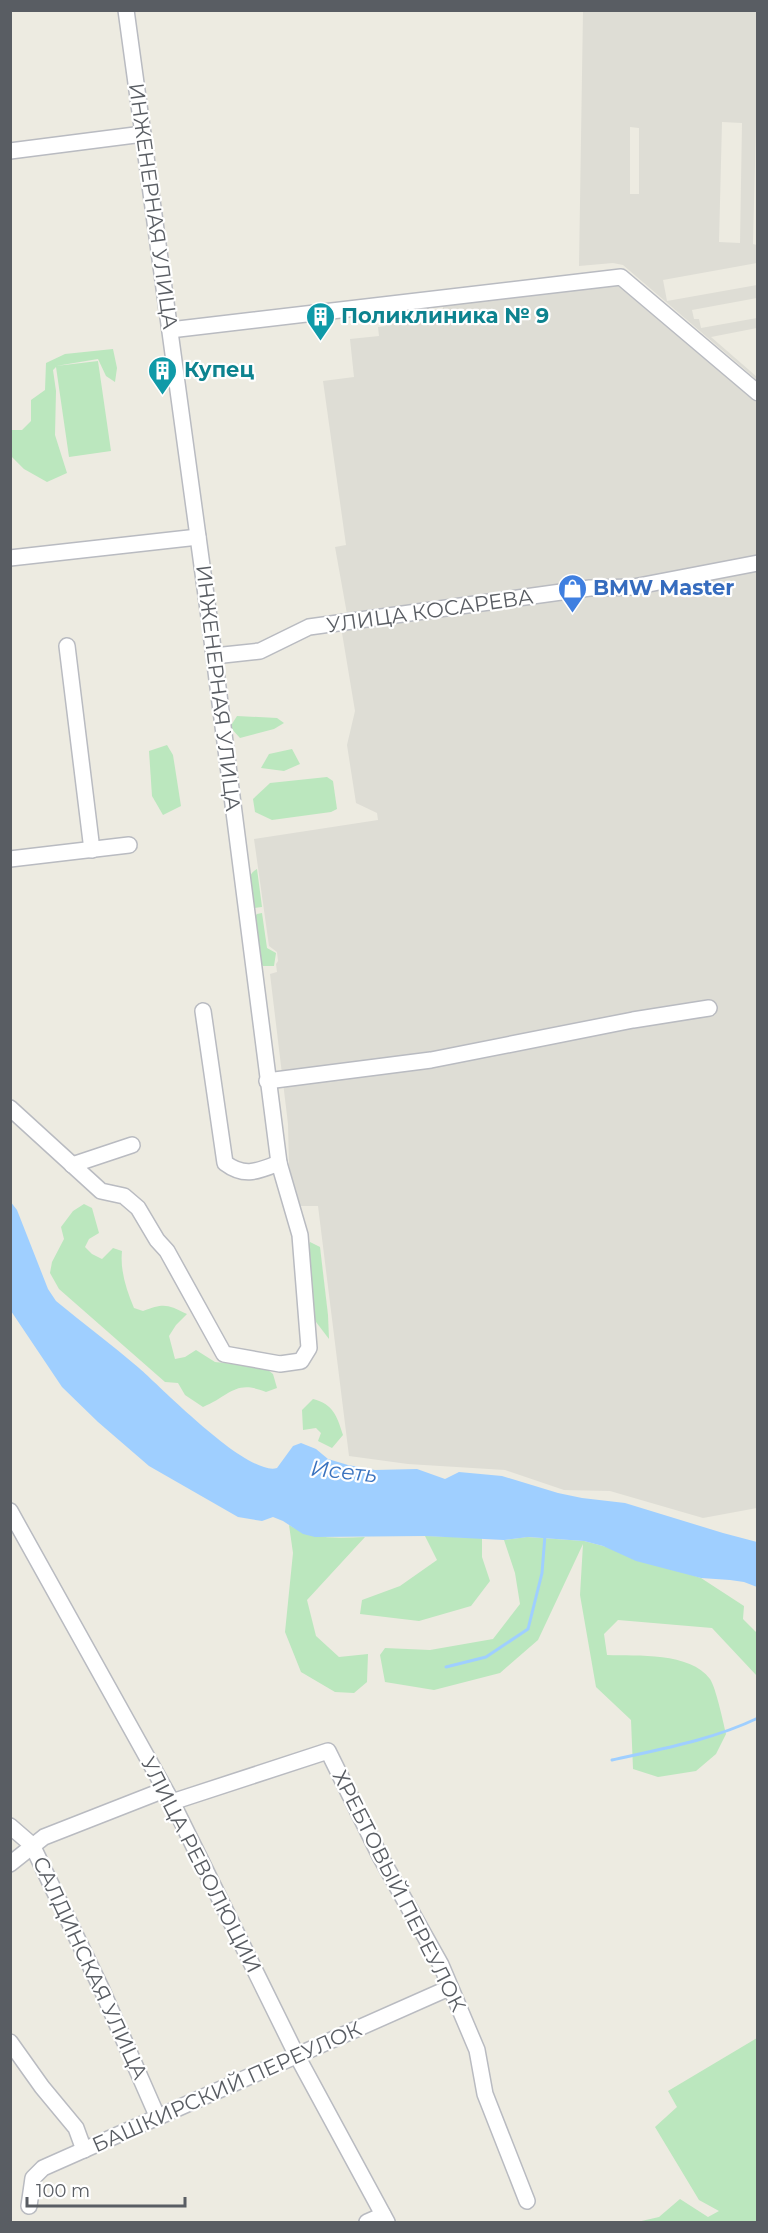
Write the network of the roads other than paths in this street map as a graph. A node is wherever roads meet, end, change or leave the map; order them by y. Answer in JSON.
{"nodes":[{"id":1,"x":126,"y":10,"type":"edge"},
{"id":2,"x":143,"y":134,"type":"junction"},
{"id":3,"x":10,"y":151,"type":"edge"},
{"id":4,"x":170,"y":330,"type":"junction"},
{"id":5,"x":758,"y":393,"type":"edge"},
{"id":6,"x":198,"y":537,"type":"junction"},
{"id":7,"x":10,"y":558,"type":"edge"},
{"id":8,"x":758,"y":563,"type":"edge"},
{"id":9,"x":67,"y":646,"type":"dead end"},
{"id":10,"x":214,"y":656,"type":"junction"},
{"id":11,"x":129,"y":845,"type":"dead end"},
{"id":12,"x":92,"y":850,"type":"junction"},
{"id":13,"x":10,"y":859,"type":"edge"},
{"id":14,"x":709,"y":1008,"type":"dead end"},
{"id":15,"x":203,"y":1011,"type":"dead end"},
{"id":16,"x":267,"y":1081,"type":"junction"},
{"id":17,"x":10,"y":1108,"type":"edge"},
{"id":18,"x":132,"y":1145,"type":"dead end"},
{"id":19,"x":279,"y":1163,"type":"junction"},
{"id":20,"x":72,"y":1165,"type":"junction"},
{"id":21,"x":10,"y":1511,"type":"edge"},
{"id":22,"x":168,"y":1796,"type":"junction"},
{"id":23,"x":10,"y":1826,"type":"edge"},
{"id":24,"x":32,"y":1845,"type":"junction"},
{"id":25,"x":10,"y":1864,"type":"edge"},
{"id":26,"x":449,"y":1988,"type":"junction"},
{"id":27,"x":10,"y":2042,"type":"edge"},
{"id":28,"x":296,"y":2054,"type":"junction"},
{"id":29,"x":158,"y":2118,"type":"junction"},
{"id":30,"x":84,"y":2150,"type":"junction"},
{"id":31,"x":528,"y":2201,"type":"dead end"},
{"id":32,"x":29,"y":2206,"type":"dead end"},
{"id":33,"x":385,"y":2219,"type":"edge"},
{"id":34,"x":367,"y":2223,"type":"edge"}],
"edges":[{"from":1,"to":2,"type":"street","name":"ИНЖЕНЕРНАЯ УЛИЦА"},
{"from":2,"to":3,"type":"street"},
{"from":2,"to":4,"type":"street","name":"ИНЖЕНЕРНАЯ УЛИЦА"},
{"from":4,"to":5,"type":"street"},
{"from":4,"to":6,"type":"street","name":"ИНЖЕНЕРНАЯ УЛИЦА"},
{"from":6,"to":7,"type":"street"},
{"from":6,"to":10,"type":"street","name":"ИНЖЕНЕРНАЯ УЛИЦА"},
{"from":8,"to":10,"type":"street","name":"УЛИЦА КОСАРЕВА"},
{"from":9,"to":12,"type":"street"},
{"from":10,"to":16,"type":"street","name":"ИНЖЕНЕРНАЯ УЛИЦА"},
{"from":11,"to":12,"type":"street"},
{"from":12,"to":13,"type":"street"},
{"from":14,"to":16,"type":"street"},
{"from":15,"to":19,"type":"street"},
{"from":16,"to":19,"type":"street","name":"ИНЖЕНЕРНАЯ УЛИЦА"},
{"from":17,"to":20,"type":"street"},
{"from":18,"to":20,"type":"street"},
{"from":19,"to":20,"type":"street","name":"ИНЖЕНЕРНАЯ УЛИЦА"},
{"from":21,"to":22,"type":"street","name":"УЛИЦА РЕВОЛЮЦИИ"},
{"from":22,"to":24,"type":"street"},
{"from":22,"to":26,"type":"street","name":"ХРЕБТОВЫЙ ПЕРЕУЛОК"},
{"from":22,"to":28,"type":"street","name":"УЛИЦА РЕВОЛЮЦИИ"},
{"from":23,"to":24,"type":"street","name":"САЛДИНСКАЯ УЛИЦА"},
{"from":24,"to":25,"type":"street"},
{"from":24,"to":29,"type":"street","name":"САЛДИНСКАЯ УЛИЦА"},
{"from":26,"to":28,"type":"street","name":"БАШКИРСКИЙ ПЕРЕУЛОК"},
{"from":26,"to":31,"type":"street","name":"ХРЕБТОВЫЙ ПЕРЕУЛОК"},
{"from":27,"to":30,"type":"street"},
{"from":28,"to":29,"type":"street","name":"БАШКИРСКИЙ ПЕРЕУЛОК"},
{"from":28,"to":33,"type":"street","name":"УЛИЦА РЕВОЛЮЦИИ"},
{"from":29,"to":30,"type":"street","name":"БАШКИРСКИЙ ПЕРЕУЛОК"},
{"from":30,"to":32,"type":"street","name":"БАШКИРСКИЙ ПЕРЕУЛОК"},
{"from":33,"to":34,"type":"street"}]}
